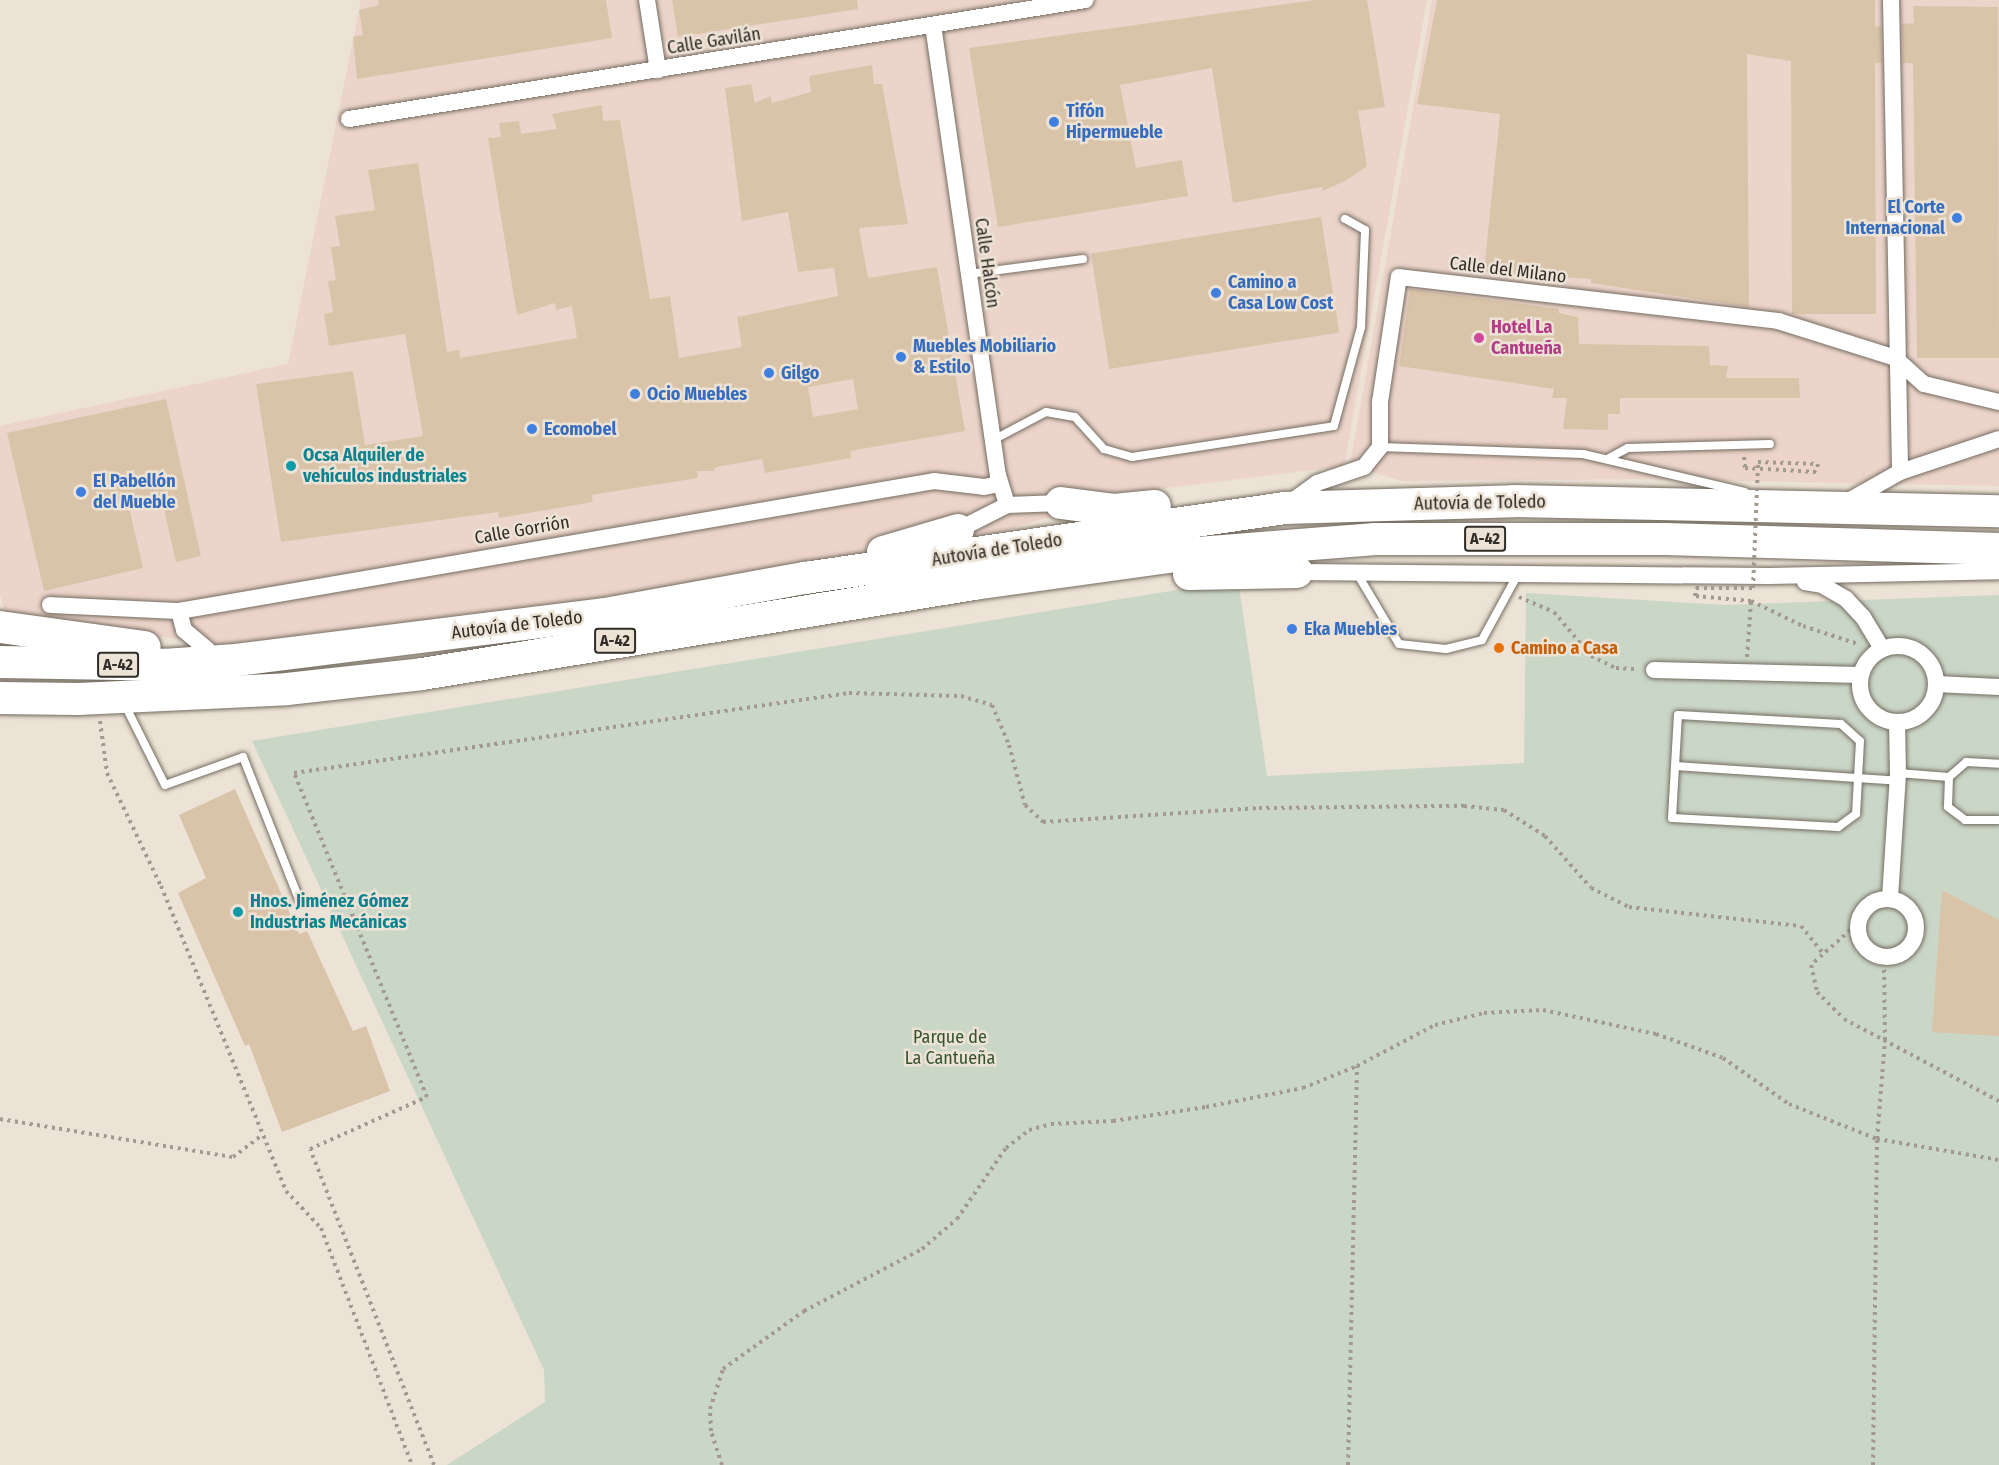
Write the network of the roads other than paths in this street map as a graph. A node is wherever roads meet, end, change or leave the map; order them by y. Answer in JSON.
{"nodes":[{"id":1,"x":647,"y":0,"type":"edge"},
{"id":2,"x":1085,"y":0,"type":"edge"},
{"id":3,"x":1891,"y":0,"type":"edge"},
{"id":4,"x":933,"y":25,"type":"junction"},
{"id":5,"x":658,"y":70,"type":"junction"},
{"id":6,"x":349,"y":119,"type":"dead end"},
{"id":7,"x":1345,"y":219,"type":"dead end"},
{"id":8,"x":1083,"y":260,"type":"dead end"},
{"id":9,"x":969,"y":274,"type":"junction"},
{"id":10,"x":1895,"y":358,"type":"junction"},
{"id":11,"x":1999,"y":402,"type":"edge"},
{"id":12,"x":1999,"y":439,"type":"edge"},
{"id":13,"x":993,"y":440,"type":"junction"},
{"id":14,"x":1770,"y":444,"type":"dead end"},
{"id":15,"x":1380,"y":447,"type":"junction"},
{"id":16,"x":1609,"y":458,"type":"junction"},
{"id":17,"x":1900,"y":472,"type":"junction"},
{"id":18,"x":1000,"y":484,"type":"junction"},
{"id":19,"x":1061,"y":504,"type":"joint"},
{"id":20,"x":1792,"y":504,"type":"junction"},
{"id":21,"x":1006,"y":505,"type":"junction"},
{"id":22,"x":1840,"y":505,"type":"junction"},
{"id":23,"x":1271,"y":509,"type":"junction"},
{"id":24,"x":1999,"y":511,"type":"edge"},
{"id":25,"x":958,"y":530,"type":"joint"},
{"id":26,"x":1999,"y":549,"type":"edge"},
{"id":27,"x":1999,"y":571,"type":"edge"},
{"id":28,"x":1297,"y":572,"type":"joint"},
{"id":29,"x":1519,"y":572,"type":"junction"},
{"id":30,"x":1358,"y":575,"type":"junction"},
{"id":31,"x":1769,"y":576,"type":"junction"},
{"id":32,"x":805,"y":578,"type":"junction"},
{"id":33,"x":974,"y":584,"type":"junction"},
{"id":34,"x":50,"y":605,"type":"dead end"},
{"id":35,"x":179,"y":611,"type":"junction"},
{"id":36,"x":0,"y":627,"type":"edge"},
{"id":37,"x":1877,"y":651,"type":"junction"},
{"id":38,"x":222,"y":655,"type":"junction"},
{"id":39,"x":0,"y":662,"type":"edge"},
{"id":40,"x":1654,"y":670,"type":"road end"},
{"id":41,"x":1860,"y":675,"type":"junction"},
{"id":42,"x":1936,"y":684,"type":"junction"},
{"id":43,"x":1999,"y":687,"type":"edge"},
{"id":44,"x":288,"y":689,"type":"junction"},
{"id":45,"x":0,"y":698,"type":"edge"},
{"id":46,"x":128,"y":709,"type":"junction"},
{"id":47,"x":0,"y":721,"type":"edge"},
{"id":48,"x":1897,"y":723,"type":"junction"},
{"id":49,"x":1999,"y":764,"type":"edge"},
{"id":50,"x":1675,"y":766,"type":"junction"},
{"id":51,"x":1898,"y":777,"type":"junction"},
{"id":52,"x":1949,"y":777,"type":"junction"},
{"id":53,"x":1858,"y":779,"type":"junction"},
{"id":54,"x":1999,"y":820,"type":"edge"},
{"id":55,"x":1890,"y":898,"type":"junction"},
{"id":56,"x":299,"y":899,"type":"dead end"}],
"edges":[{"from":1,"to":5,"type":"street"},
{"from":2,"to":4,"type":"street","name":"Calle Gavilán"},
{"from":3,"to":10,"type":"street"},
{"from":4,"to":5,"type":"street","name":"Calle Gavilán"},
{"from":4,"to":9,"type":"street","name":"Calle Halcón"},
{"from":5,"to":6,"type":"street","name":"Calle Gavilán"},
{"from":7,"to":13,"type":"lane"},
{"from":8,"to":9,"type":"lane"},
{"from":9,"to":13,"type":"street","name":"Calle Halcón"},
{"from":10,"to":11,"type":"street","name":"Calle del Milano"},
{"from":10,"to":15,"type":"street","name":"Calle del Milano"},
{"from":10,"to":17,"type":"street"},
{"from":12,"to":17,"type":"street"},
{"from":13,"to":18,"type":"street","name":"Calle Halcón"},
{"from":14,"to":16,"type":"lane"},
{"from":15,"to":16,"type":"lane"},
{"from":15,"to":23,"type":"street"},
{"from":16,"to":20,"type":"lane"},
{"from":17,"to":22,"type":"street"},
{"from":18,"to":21,"type":"street","name":"Calle Halcón"},
{"from":18,"to":35,"type":"street","name":"Calle Gorrión"},
{"from":19,"to":21,"type":"street"},
{"from":19,"to":23,"type":"highway"},
{"from":20,"to":22,"type":"highway","name":"Autovía de Toledo","number":"A-42"},
{"from":20,"to":23,"type":"highway","name":"Autovía de Toledo","number":"A-42"},
{"from":21,"to":25,"type":"street"},
{"from":22,"to":24,"type":"highway","name":"Autovía de Toledo","number":"A-42"},
{"from":23,"to":32,"type":"highway","name":"Autovía de Toledo","number":"A-42"},
{"from":25,"to":32,"type":"highway"},
{"from":26,"to":33,"type":"highway","name":"Autovía de Toledo","number":"A-42"},
{"from":27,"to":31,"type":"street"},
{"from":28,"to":30,"type":"street"},
{"from":28,"to":33,"type":"highway"},
{"from":29,"to":30,"type":"street"},
{"from":29,"to":30,"type":"lane"},
{"from":29,"to":31,"type":"street"},
{"from":31,"to":37,"type":"street"},
{"from":32,"to":38,"type":"highway","name":"Autovía de Toledo","number":"A-42"},
{"from":33,"to":44,"type":"highway","name":"Autovía de Toledo","number":"A-42"},
{"from":34,"to":35,"type":"street","name":"Calle Gorrión"},
{"from":35,"to":38,"type":"street"},
{"from":36,"to":38,"type":"highway"},
{"from":37,"to":41,"type":"street"},
{"from":37,"to":42,"type":"street"},
{"from":38,"to":39,"type":"highway","name":"Autovía de Toledo","number":"A-42"},
{"from":40,"to":41,"type":"street"},
{"from":41,"to":48,"type":"street"},
{"from":42,"to":43,"type":"street"},
{"from":42,"to":48,"type":"street"},
{"from":44,"to":45,"type":"highway","name":"Autovía de Toledo","number":"A-42"},
{"from":44,"to":46,"type":"highway"},
{"from":46,"to":47,"type":"highway"},
{"from":46,"to":56,"type":"lane"},
{"from":48,"to":51,"type":"street"},
{"from":49,"to":52,"type":"lane"},
{"from":50,"to":53,"type":"lane"},
{"from":50,"to":53,"type":"lane"},
{"from":50,"to":53,"type":"lane"},
{"from":51,"to":52,"type":"lane"},
{"from":51,"to":53,"type":"lane"},
{"from":51,"to":55,"type":"street"},
{"from":52,"to":54,"type":"lane"},
{"from":55,"to":55,"type":"street"}]}
